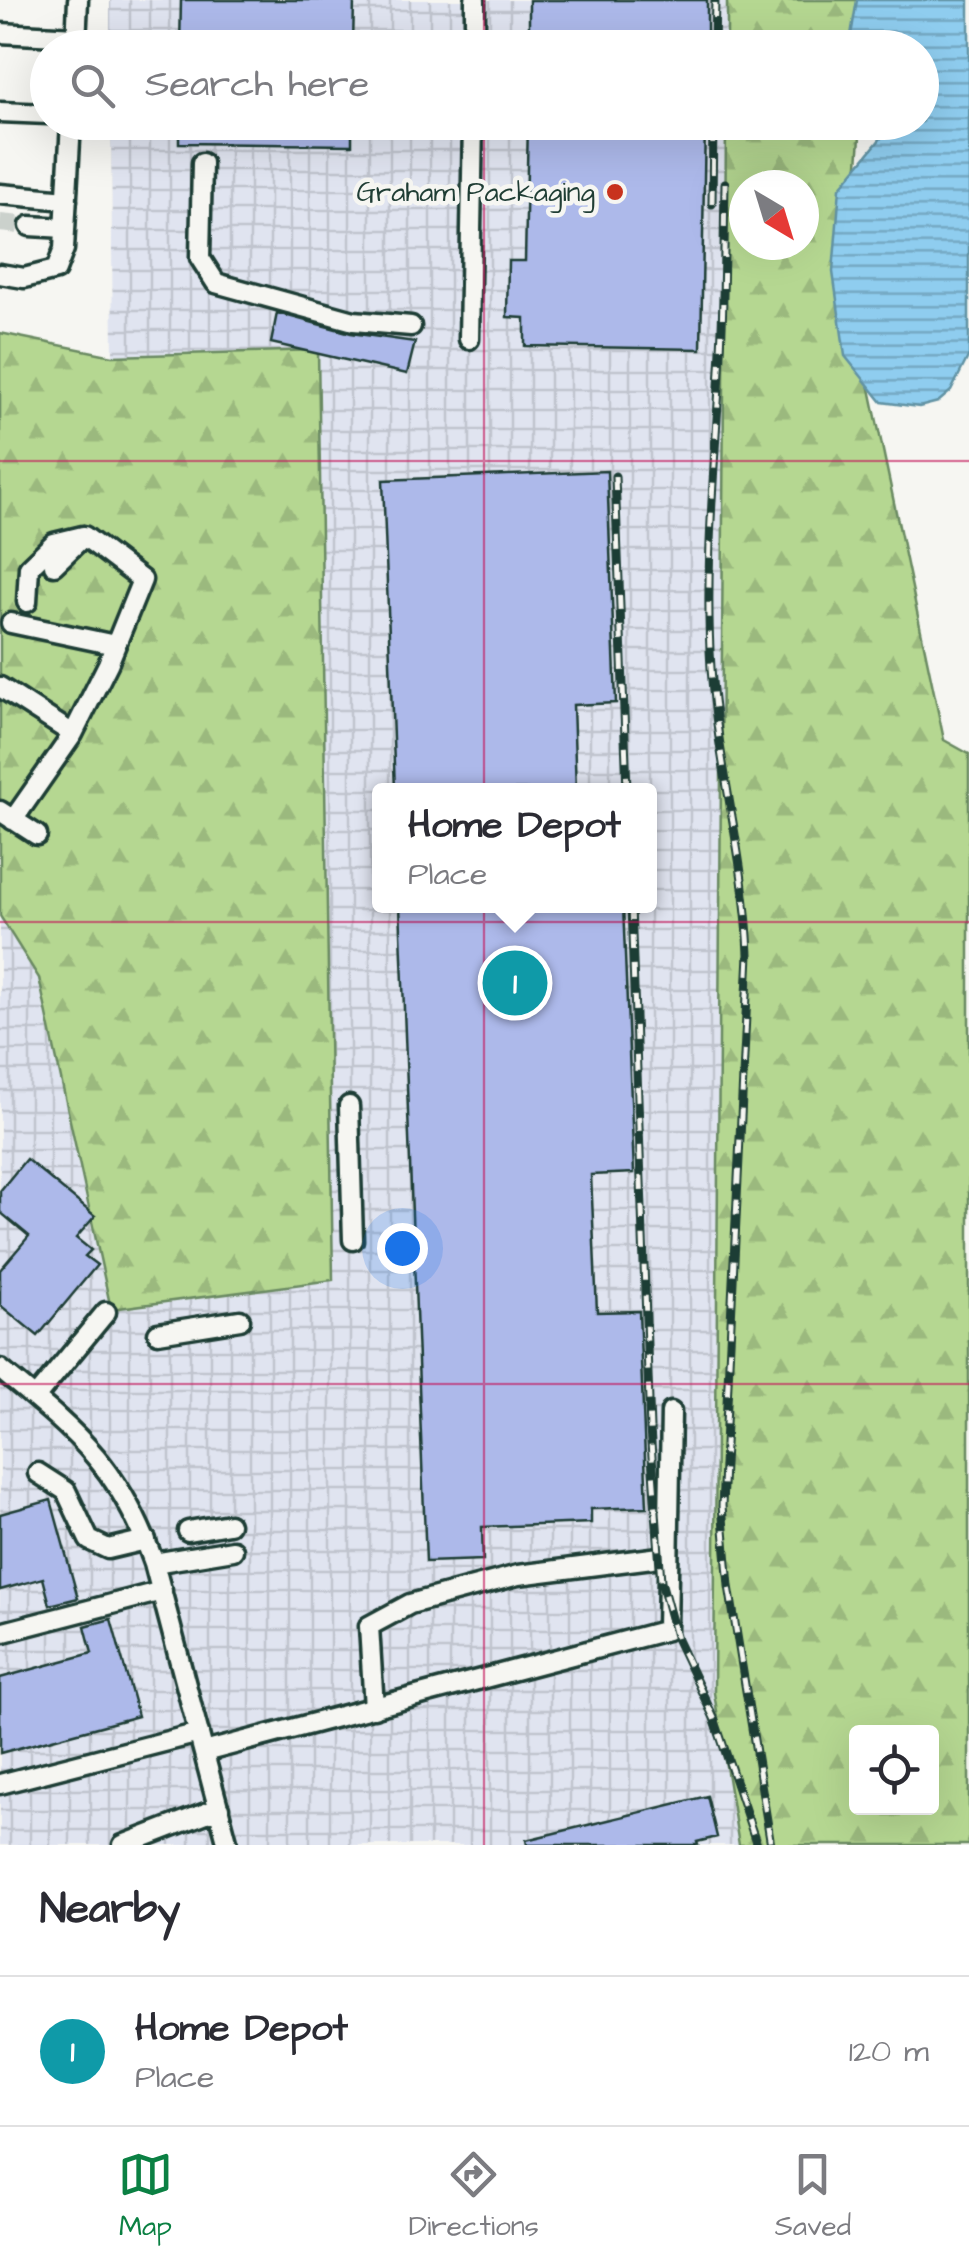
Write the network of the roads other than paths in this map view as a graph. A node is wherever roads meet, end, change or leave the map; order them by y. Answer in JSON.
{"nodes":[{"id":1,"x":78,"y":0,"type":"edge"},
{"id":2,"x":476,"y":0,"type":"edge"},
{"id":3,"x":77,"y":30,"type":"edge"},
{"id":4,"x":475,"y":30,"type":"edge"},
{"id":5,"x":0,"y":33,"type":"edge"},
{"id":6,"x":30,"y":37,"type":"edge"},
{"id":7,"x":0,"y":112,"type":"edge"},
{"id":8,"x":30,"y":113,"type":"edge"},
{"id":9,"x":70,"y":140,"type":"edge"},
{"id":10,"x":473,"y":140,"type":"edge"},
{"id":11,"x":202,"y":163,"type":"dead end"},
{"id":12,"x":0,"y":194,"type":"edge"},
{"id":13,"x":66,"y":200,"type":"junction"},
{"id":14,"x":30,"y":226,"type":"tunnel mouth"},
{"id":15,"x":65,"y":228,"type":"junction"},
{"id":16,"x":0,"y":274,"type":"edge"},
{"id":17,"x":411,"y":326,"type":"dead end"},
{"id":18,"x":469,"y":339,"type":"dead end"},
{"id":19,"x":84,"y":536,"type":"junction"},
{"id":20,"x":27,"y":602,"type":"junction"},
{"id":21,"x":6,"y":621,"type":"edge"},
{"id":22,"x":114,"y":645,"type":"junction"},
{"id":23,"x":0,"y":687,"type":"edge"},
{"id":24,"x":73,"y":734,"type":"junction"},
{"id":25,"x":6,"y":816,"type":"edge"},
{"id":26,"x":36,"y":835,"type":"dead end"},
{"id":27,"x":348,"y":1106,"type":"dead end"},
{"id":28,"x":353,"y":1240,"type":"dead end"},
{"id":29,"x":106,"y":1312,"type":"dead end"},
{"id":30,"x":240,"y":1320,"type":"dead end"},
{"id":31,"x":158,"y":1333,"type":"dead end"},
{"id":32,"x":0,"y":1369,"type":"edge"},
{"id":33,"x":35,"y":1398,"type":"junction"},
{"id":34,"x":671,"y":1412,"type":"dead end"},
{"id":35,"x":38,"y":1473,"type":"dead end"},
{"id":36,"x":229,"y":1524,"type":"dead end"},
{"id":37,"x":188,"y":1531,"type":"dead end"},
{"id":38,"x":146,"y":1540,"type":"junction"},
{"id":39,"x":233,"y":1550,"type":"dead end"},
{"id":40,"x":668,"y":1556,"type":"junction"},
{"id":41,"x":154,"y":1562,"type":"junction"},
{"id":42,"x":162,"y":1592,"type":"junction"},
{"id":43,"x":0,"y":1633,"type":"edge"},
{"id":44,"x":374,"y":1708,"type":"junction"},
{"id":45,"x":199,"y":1733,"type":"junction"},
{"id":46,"x":204,"y":1752,"type":"junction"},
{"id":47,"x":0,"y":1784,"type":"edge"},
{"id":48,"x":218,"y":1808,"type":"junction"},
{"id":49,"x":123,"y":1845,"type":"edge"},
{"id":50,"x":228,"y":1845,"type":"edge"}],
"edges":[{"from":1,"to":3,"type":"street"},
{"from":2,"to":4,"type":"street"},
{"from":5,"to":6,"type":"street"},
{"from":7,"to":8,"type":"street"},
{"from":9,"to":13,"type":"street"},
{"from":10,"to":18,"type":"street"},
{"from":11,"to":17,"type":"street"},
{"from":12,"to":13,"type":"street"},
{"from":13,"to":15,"type":"street"},
{"from":14,"to":15,"type":"street"},
{"from":15,"to":16,"type":"street"},
{"from":19,"to":20,"type":"street"},
{"from":19,"to":20,"type":"street"},
{"from":19,"to":22,"type":"street"},
{"from":20,"to":21,"type":"street"},
{"from":21,"to":22,"type":"street"},
{"from":22,"to":24,"type":"street"},
{"from":23,"to":24,"type":"street"},
{"from":24,"to":25,"type":"street"},
{"from":25,"to":26,"type":"street"},
{"from":27,"to":28,"type":"street"},
{"from":29,"to":33,"type":"street"},
{"from":30,"to":31,"type":"street"},
{"from":32,"to":33,"type":"street"},
{"from":33,"to":38,"type":"street"},
{"from":34,"to":40,"type":"street"},
{"from":35,"to":38,"type":"street"},
{"from":36,"to":37,"type":"street"},
{"from":38,"to":41,"type":"street"},
{"from":39,"to":41,"type":"street"},
{"from":40,"to":44,"type":"street"},
{"from":40,"to":44,"type":"street"},
{"from":41,"to":42,"type":"street"},
{"from":42,"to":43,"type":"street"},
{"from":42,"to":45,"type":"street"},
{"from":44,"to":46,"type":"street"},
{"from":45,"to":46,"type":"street"},
{"from":45,"to":47,"type":"street"},
{"from":46,"to":48,"type":"street"},
{"from":48,"to":49,"type":"street"},
{"from":48,"to":50,"type":"street"}]}
